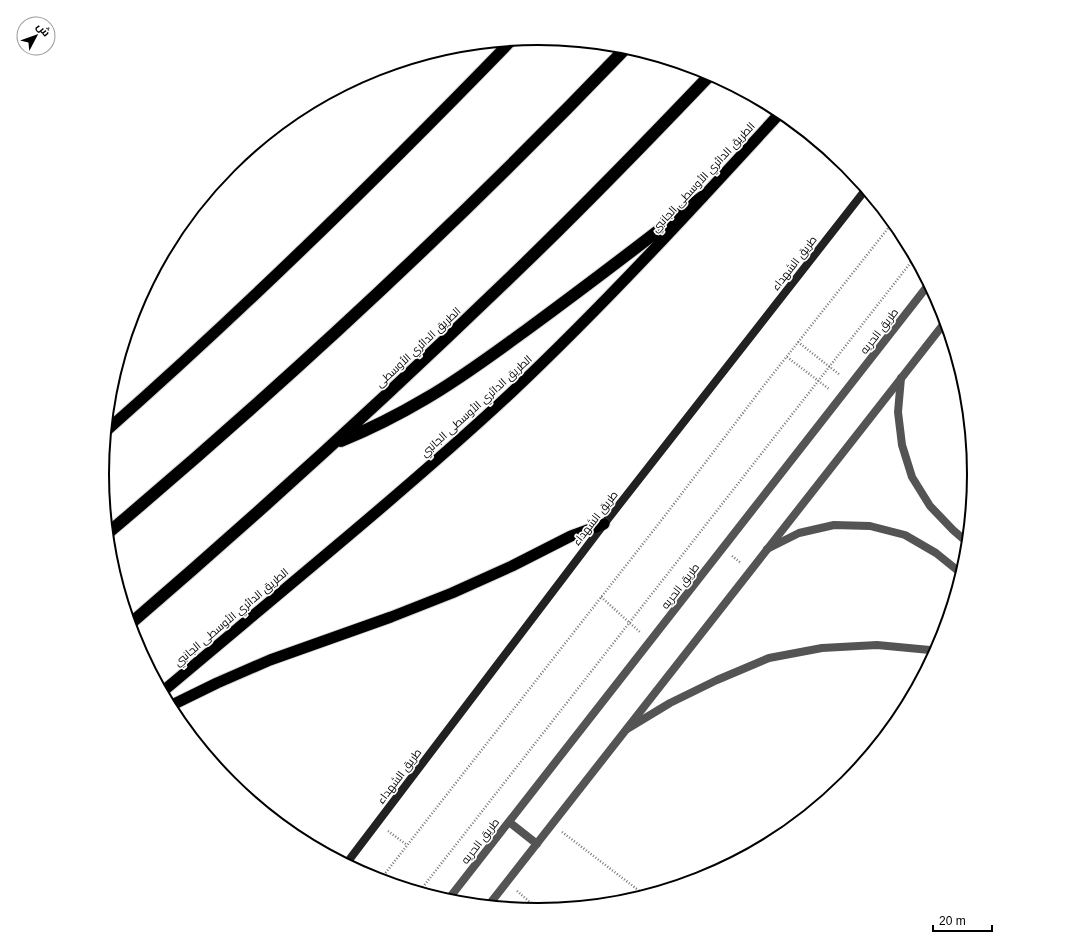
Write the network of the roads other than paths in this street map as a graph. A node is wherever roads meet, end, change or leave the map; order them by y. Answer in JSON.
{"nodes":[{"id":1,"x":507,"y":46,"type":"edge"},
{"id":2,"x":621,"y":53,"type":"edge"},
{"id":3,"x":706,"y":79,"type":"edge"},
{"id":4,"x":777,"y":117,"type":"edge"},
{"id":5,"x":863,"y":193,"type":"edge"},
{"id":6,"x":702,"y":197,"type":"junction"},
{"id":7,"x":926,"y":288,"type":"edge"},
{"id":8,"x":941,"y":326,"type":"edge"},
{"id":9,"x":901,"y":378,"type":"junction"},
{"id":10,"x":112,"y":425,"type":"edge"},
{"id":11,"x":332,"y":444,"type":"junction"},
{"id":12,"x":604,"y":524,"type":"junction"},
{"id":13,"x":113,"y":529,"type":"edge"},
{"id":14,"x":963,"y":538,"type":"edge"},
{"id":15,"x":766,"y":550,"type":"junction"},
{"id":16,"x":957,"y":570,"type":"edge"},
{"id":17,"x":135,"y":620,"type":"edge"},
{"id":18,"x":930,"y":650,"type":"edge"},
{"id":19,"x":167,"y":688,"type":"edge"},
{"id":20,"x":175,"y":703,"type":"edge"},
{"id":21,"x":625,"y":731,"type":"junction"},
{"id":22,"x":509,"y":822,"type":"junction"},
{"id":23,"x":537,"y":844,"type":"junction"},
{"id":24,"x":349,"y":860,"type":"edge"},
{"id":25,"x":452,"y":895,"type":"edge"},
{"id":26,"x":492,"y":901,"type":"edge"}],
"edges":[{"from":1,"to":10,"type":"highway"},
{"from":2,"to":13,"type":"highway"},
{"from":3,"to":11,"type":"highway","name":"الطريق الدائري الأوسطى"},
{"from":4,"to":6,"type":"highway","name":"الطريق الدائري الأوسطى الجانبي"},
{"from":5,"to":12,"type":"main road","name":"طريق الشهداء"},
{"from":6,"to":11,"type":"highway"},
{"from":6,"to":19,"type":"highway","name":"الطريق الدائري الأوسطى الجانبي"},
{"from":7,"to":22,"type":"street","name":"طريق الحريه"},
{"from":8,"to":9,"type":"street"},
{"from":9,"to":14,"type":"street"},
{"from":9,"to":15,"type":"street"},
{"from":11,"to":17,"type":"highway","name":"الطريق الدائري الأوسطى"},
{"from":12,"to":20,"type":"highway"},
{"from":12,"to":24,"type":"main road","name":"طريق الشهداء"},
{"from":15,"to":16,"type":"street"},
{"from":15,"to":21,"type":"street"},
{"from":18,"to":21,"type":"street"},
{"from":21,"to":23,"type":"street"},
{"from":22,"to":23,"type":"street"},
{"from":22,"to":25,"type":"street","name":"طريق الحريه"},
{"from":23,"to":26,"type":"street"}]}
